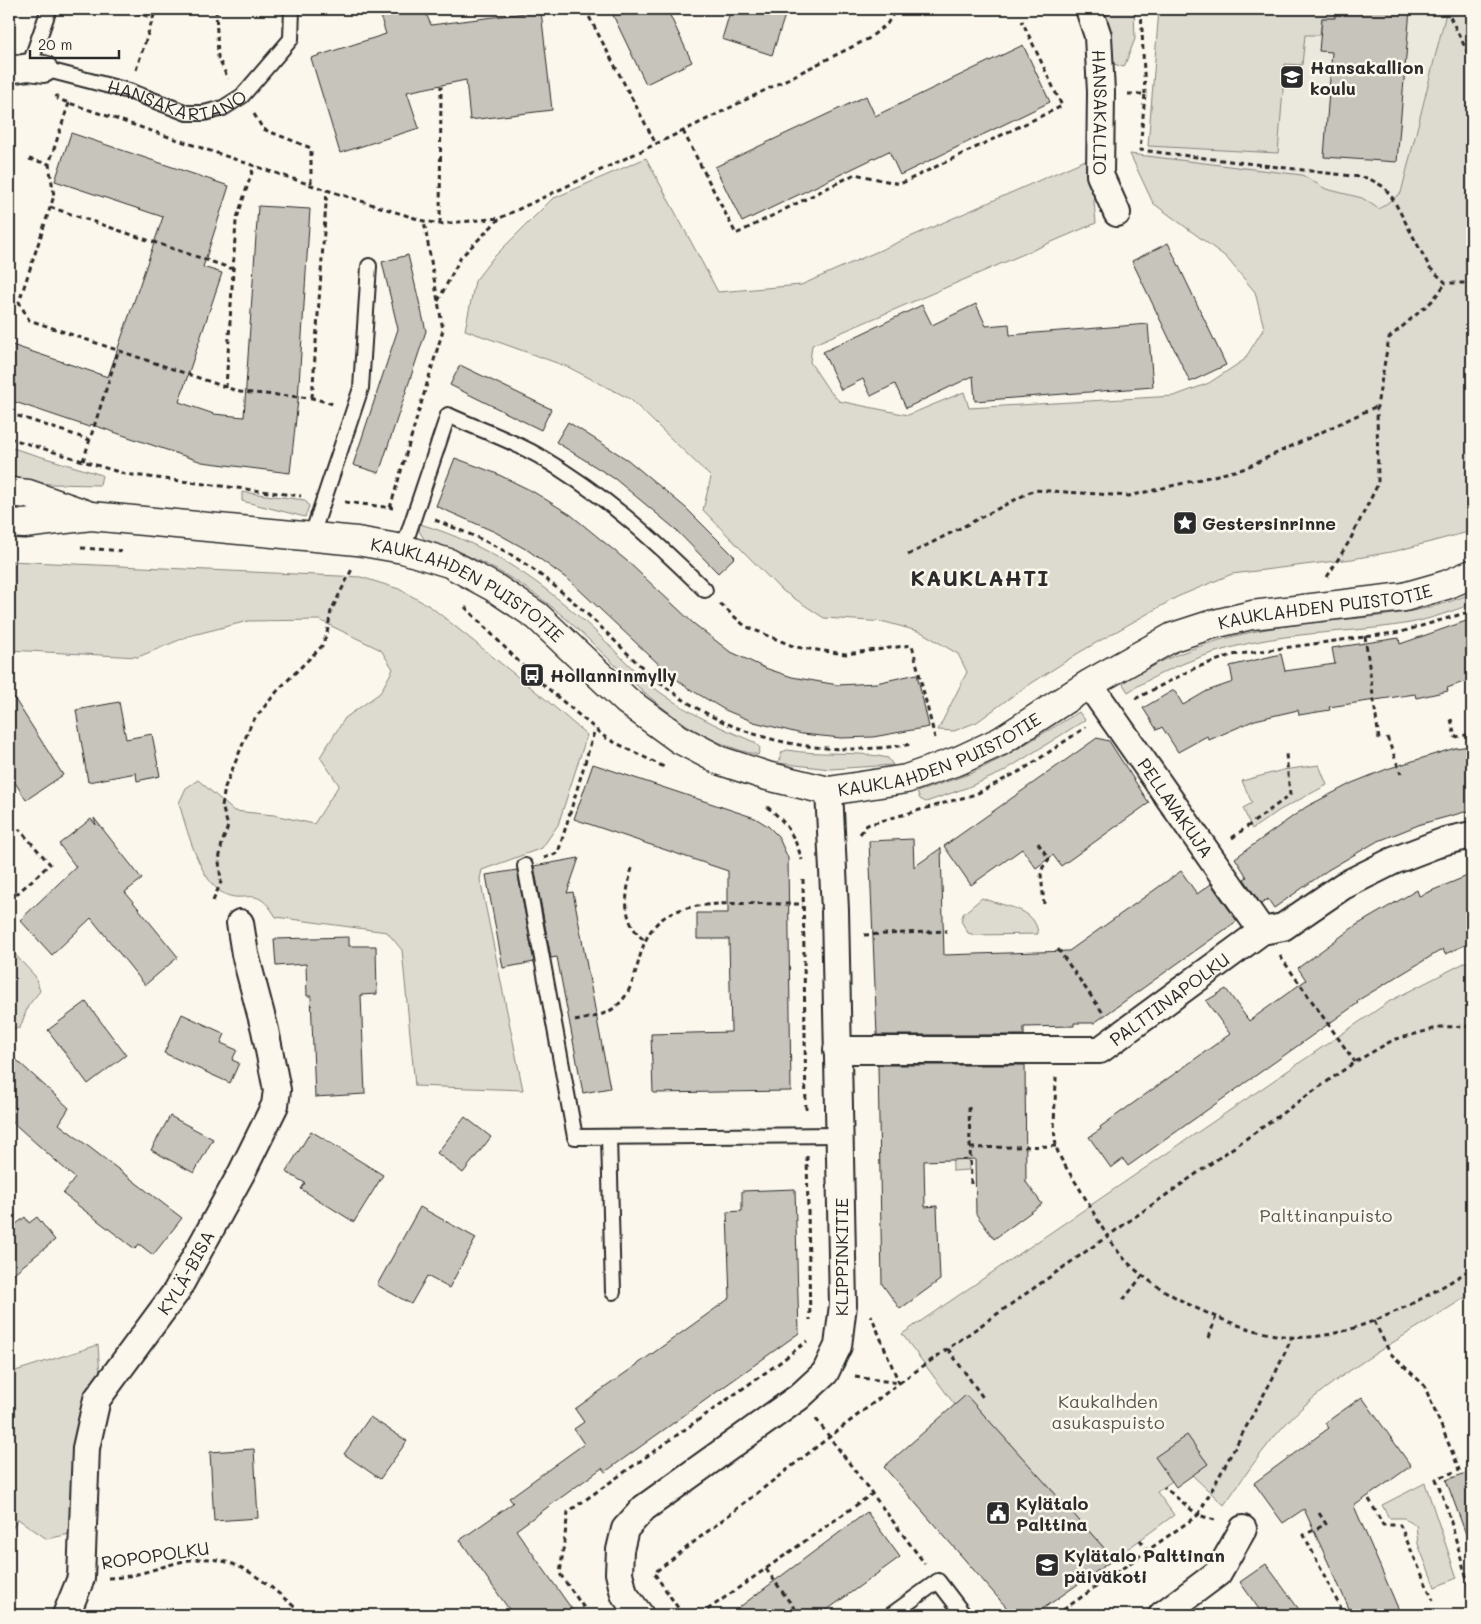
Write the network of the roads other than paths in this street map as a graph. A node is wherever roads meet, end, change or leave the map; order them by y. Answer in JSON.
{"nodes":[{"id":1,"x":49,"y":9,"type":"edge"},
{"id":2,"x":292,"y":9,"type":"edge"},
{"id":3,"x":1089,"y":9,"type":"edge"},
{"id":4,"x":27,"y":69,"type":"edge"},
{"id":5,"x":1117,"y":213,"type":"dead end"},
{"id":6,"x":369,"y":266,"type":"dead end"},
{"id":7,"x":9,"y":492,"type":"edge"},
{"id":8,"x":91,"y":516,"type":"junction"},
{"id":9,"x":9,"y":523,"type":"edge"},
{"id":10,"x":311,"y":538,"type":"junction"},
{"id":11,"x":404,"y":548,"type":"junction"},
{"id":12,"x":1472,"y":574,"type":"edge"},
{"id":13,"x":705,"y":590,"type":"road end"},
{"id":14,"x":1089,"y":684,"type":"junction"},
{"id":15,"x":829,"y":791,"type":"junction"},
{"id":16,"x":1472,"y":835,"type":"edge"},
{"id":17,"x":524,"y":866,"type":"road end"},
{"id":18,"x":240,"y":924,"type":"dead end"},
{"id":19,"x":1262,"y":931,"type":"junction"},
{"id":20,"x":837,"y":1050,"type":"junction"},
{"id":21,"x":839,"y":1134,"type":"junction"},
{"id":22,"x":610,"y":1138,"type":"junction"},
{"id":23,"x":613,"y":1292,"type":"dead end"},
{"id":24,"x":1243,"y":1529,"type":"road end"},
{"id":25,"x":66,"y":1615,"type":"edge"},
{"id":26,"x":640,"y":1615,"type":"edge"},
{"id":27,"x":891,"y":1615,"type":"edge"},
{"id":28,"x":964,"y":1615,"type":"edge"},
{"id":29,"x":1162,"y":1615,"type":"edge"}],
"edges":[{"from":1,"to":4,"type":"lane"},
{"from":2,"to":4,"type":"lane","name":"HANSAKARTANO"},
{"from":3,"to":5,"type":"street","name":"HANSAKALLIO"},
{"from":6,"to":10,"type":"lane"},
{"from":7,"to":8,"type":"street","name":"KAUKLAHDEN PUISTOTIE"},
{"from":8,"to":9,"type":"street","name":"KAUKLAHDEN PUISTOTIE"},
{"from":8,"to":10,"type":"street","name":"KAUKLAHDEN PUISTOTIE"},
{"from":10,"to":11,"type":"street","name":"KAUKLAHDEN PUISTOTIE"},
{"from":11,"to":13,"type":"lane"},
{"from":11,"to":15,"type":"street","name":"KAUKLAHDEN PUISTOTIE"},
{"from":12,"to":14,"type":"street","name":"KAUKLAHDEN PUISTOTIE"},
{"from":14,"to":15,"type":"street","name":"KAUKLAHDEN PUISTOTIE"},
{"from":14,"to":19,"type":"street","name":"PELLAVAKUJA"},
{"from":15,"to":20,"type":"street","name":"KLIPPINKITIE"},
{"from":16,"to":19,"type":"street","name":"PALTTINAPOLKU"},
{"from":17,"to":22,"type":"lane"},
{"from":18,"to":25,"type":"street","name":"KYLÄ-BISA"},
{"from":19,"to":20,"type":"street","name":"PALTTINAPOLKU"},
{"from":20,"to":21,"type":"street","name":"KLIPPINKITIE"},
{"from":21,"to":22,"type":"lane"},
{"from":21,"to":26,"type":"street","name":"KLIPPINKITIE"},
{"from":22,"to":23,"type":"lane"},
{"from":24,"to":29,"type":"street"},
{"from":27,"to":28,"type":"lane"}]}
